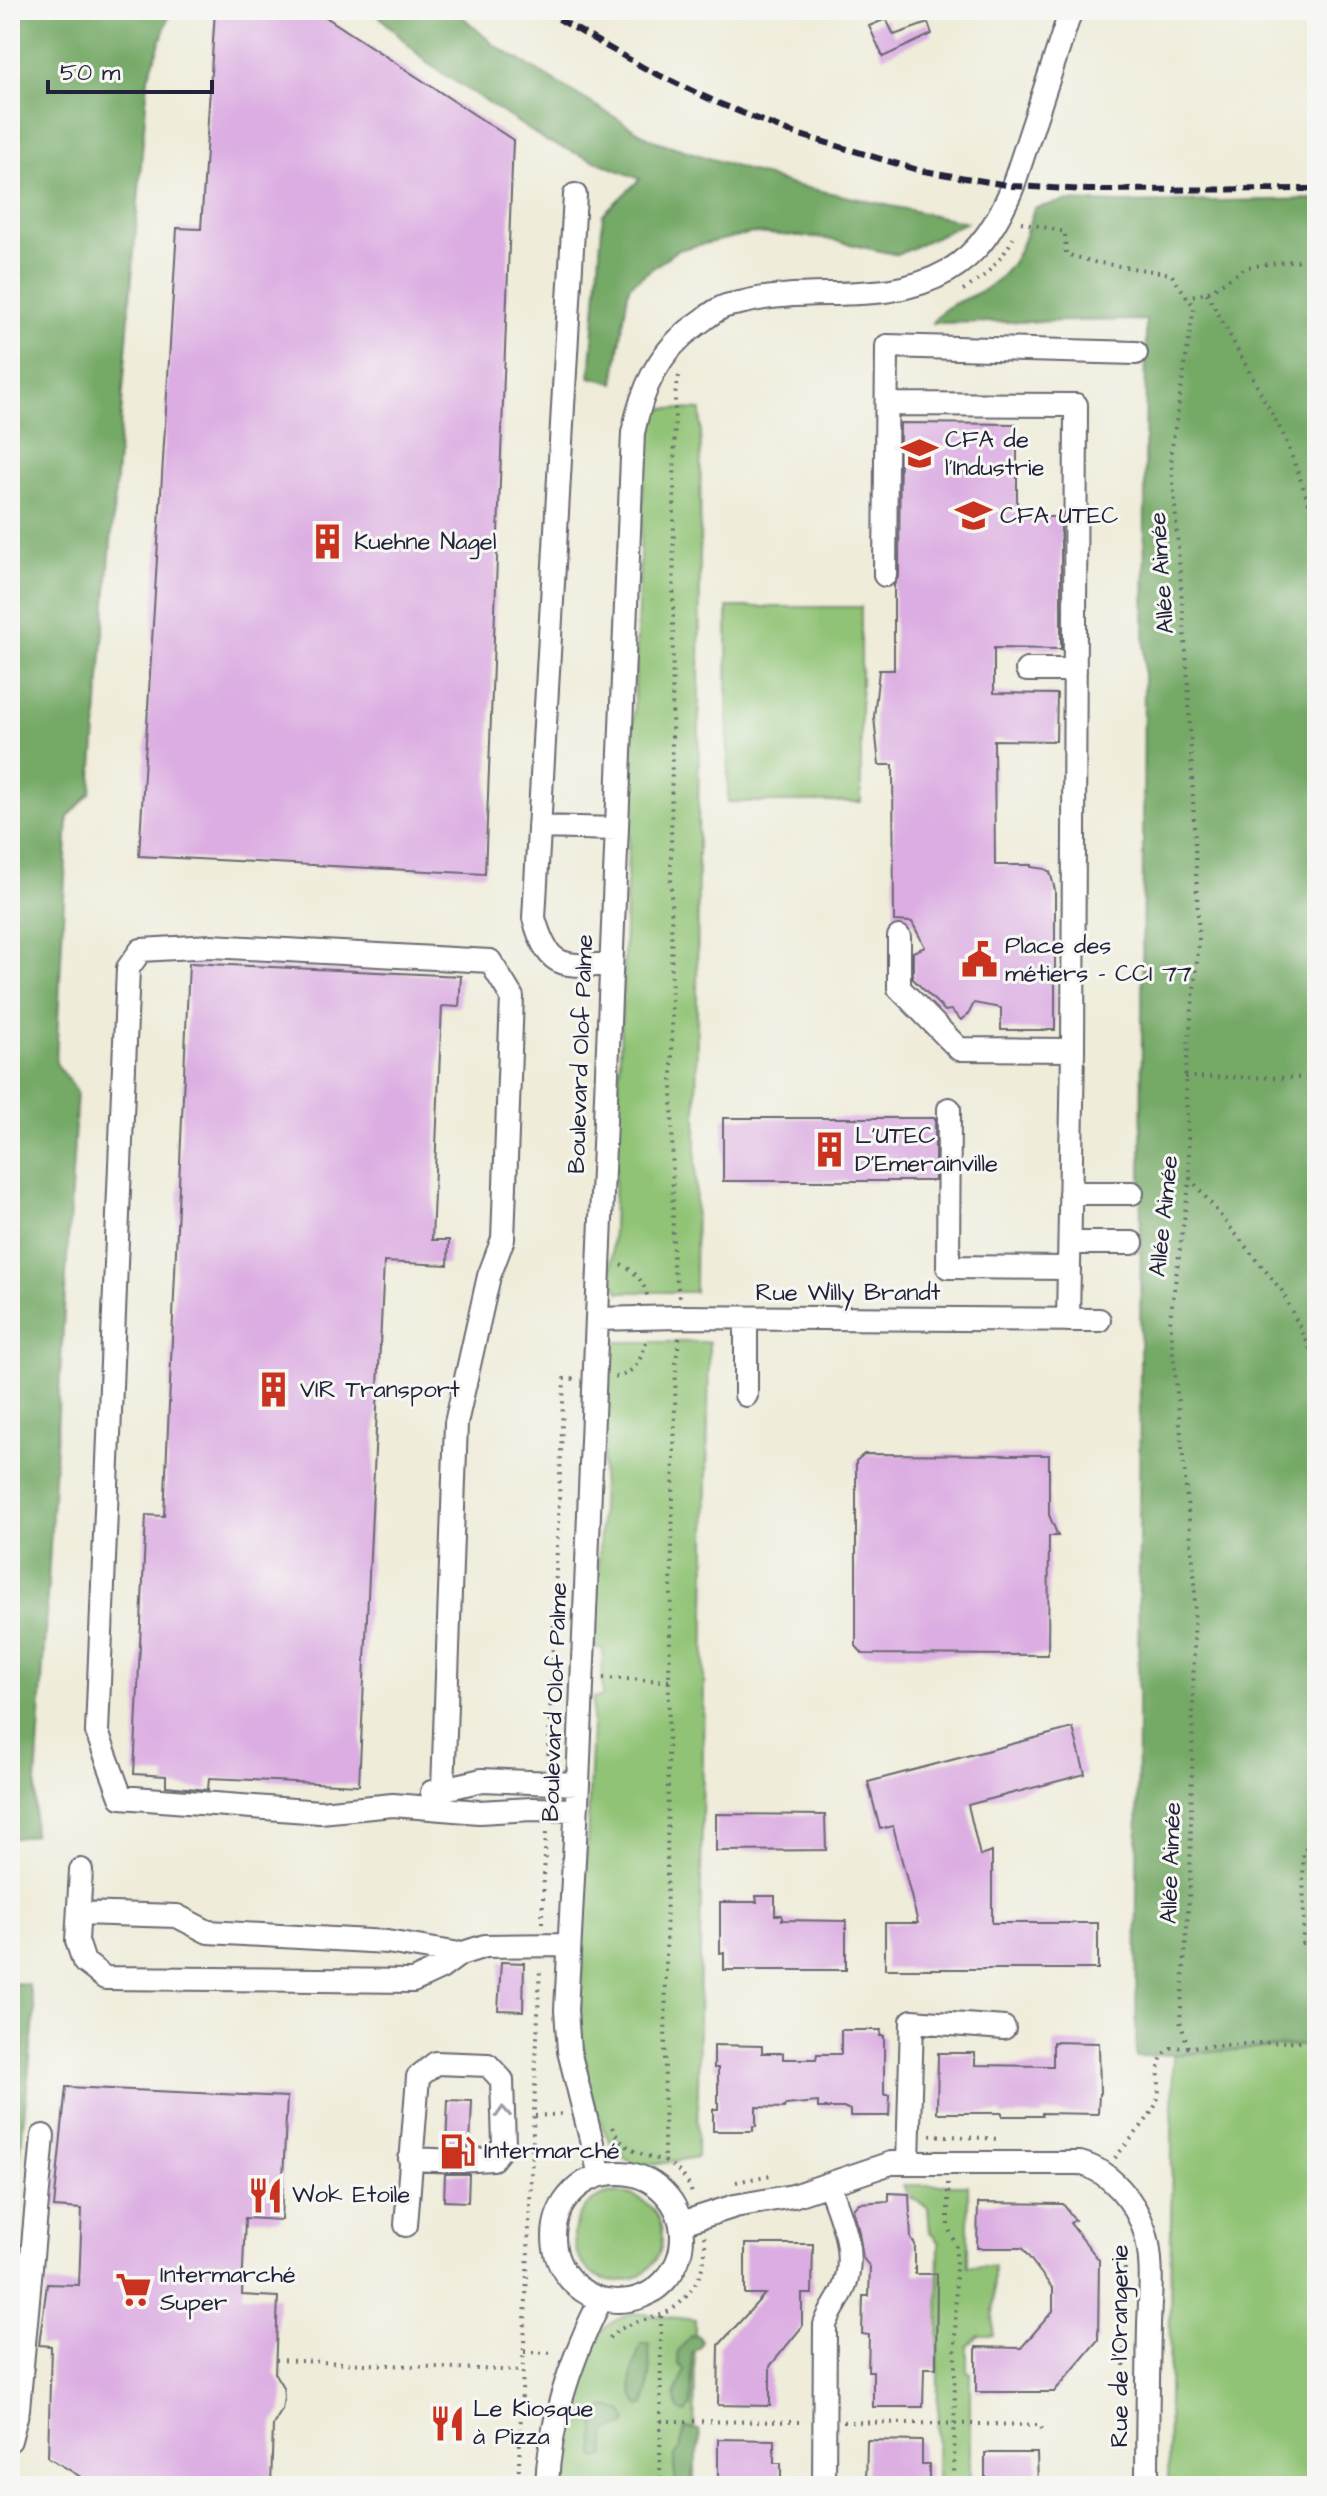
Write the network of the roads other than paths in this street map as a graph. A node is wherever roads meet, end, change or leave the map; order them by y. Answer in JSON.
{"nodes":[{"id":1,"x":1071,"y":10,"type":"edge"},
{"id":2,"x":575,"y":195,"type":"dead end"},
{"id":3,"x":1136,"y":353,"type":"dead end"},
{"id":4,"x":887,"y":404,"type":"junction"},
{"id":5,"x":885,"y":575,"type":"dead end"},
{"id":6,"x":1027,"y":670,"type":"dead end"},
{"id":7,"x":1075,"y":670,"type":"junction"},
{"id":8,"x":539,"y":827,"type":"junction"},
{"id":9,"x":617,"y":829,"type":"junction"},
{"id":10,"x":899,"y":937,"type":"dead end"},
{"id":11,"x":611,"y":965,"type":"junction"},
{"id":12,"x":1073,"y":1050,"type":"junction"},
{"id":13,"x":949,"y":1109,"type":"dead end"},
{"id":14,"x":1070,"y":1193,"type":"junction"},
{"id":15,"x":1132,"y":1193,"type":"dead end"},
{"id":16,"x":1070,"y":1243,"type":"junction"},
{"id":17,"x":1132,"y":1243,"type":"dead end"},
{"id":18,"x":1069,"y":1268,"type":"junction"},
{"id":19,"x":746,"y":1318,"type":"junction"},
{"id":20,"x":597,"y":1319,"type":"junction"},
{"id":21,"x":1068,"y":1320,"type":"junction"},
{"id":22,"x":1099,"y":1320,"type":"dead end"},
{"id":23,"x":746,"y":1395,"type":"dead end"},
{"id":24,"x":578,"y":1784,"type":"junction"},
{"id":25,"x":443,"y":1789,"type":"junction"},
{"id":26,"x":393,"y":1805,"type":"junction"},
{"id":27,"x":576,"y":1810,"type":"junction"},
{"id":28,"x":81,"y":1870,"type":"dead end"},
{"id":29,"x":79,"y":1913,"type":"junction"},
{"id":30,"x":569,"y":1945,"type":"junction"},
{"id":31,"x":460,"y":1954,"type":"junction"},
{"id":32,"x":1004,"y":2028,"type":"dead end"},
{"id":33,"x":43,"y":2136,"type":"dead end"},
{"id":34,"x":410,"y":2159,"type":"junction"},
{"id":35,"x":908,"y":2162,"type":"junction"},
{"id":36,"x":599,"y":2171,"type":"junction"},
{"id":37,"x":829,"y":2185,"type":"junction"},
{"id":38,"x":686,"y":2222,"type":"junction"},
{"id":39,"x":406,"y":2225,"type":"dead end"},
{"id":40,"x":599,"y":2303,"type":"junction"},
{"id":41,"x":10,"y":2440,"type":"edge"},
{"id":42,"x":547,"y":2486,"type":"edge"},
{"id":43,"x":824,"y":2486,"type":"edge"},
{"id":44,"x":1147,"y":2486,"type":"edge"}],
"edges":[{"from":1,"to":9,"type":"street","name":"Boulevard Olof Palme"},
{"from":2,"to":8,"type":"street"},
{"from":3,"to":4,"type":"street"},
{"from":4,"to":5,"type":"street"},
{"from":4,"to":7,"type":"street"},
{"from":6,"to":7,"type":"street"},
{"from":7,"to":12,"type":"street"},
{"from":8,"to":9,"type":"street"},
{"from":8,"to":11,"type":"street"},
{"from":9,"to":11,"type":"street","name":"Boulevard Olof Palme"},
{"from":10,"to":12,"type":"street"},
{"from":11,"to":20,"type":"street","name":"Boulevard Olof Palme"},
{"from":12,"to":14,"type":"street"},
{"from":13,"to":18,"type":"street"},
{"from":14,"to":15,"type":"street"},
{"from":14,"to":16,"type":"street"},
{"from":16,"to":17,"type":"street"},
{"from":16,"to":18,"type":"street"},
{"from":18,"to":21,"type":"street"},
{"from":19,"to":20,"type":"street","name":"Rue Willy Brandt"},
{"from":19,"to":21,"type":"street","name":"Rue Willy Brandt"},
{"from":19,"to":23,"type":"street"},
{"from":20,"to":24,"type":"street","name":"Boulevard Olof Palme"},
{"from":21,"to":22,"type":"street","name":"Rue Willy Brandt"},
{"from":24,"to":25,"type":"street"},
{"from":24,"to":27,"type":"street","name":"Boulevard Olof Palme"},
{"from":25,"to":26,"type":"street"},
{"from":25,"to":26,"type":"street"},
{"from":26,"to":27,"type":"street"},
{"from":27,"to":30,"type":"street","name":"Boulevard Olof Palme"},
{"from":28,"to":29,"type":"street"},
{"from":29,"to":31,"type":"street"},
{"from":29,"to":31,"type":"street"},
{"from":30,"to":31,"type":"street"},
{"from":30,"to":36,"type":"street","name":"Boulevard Olof Palme"},
{"from":32,"to":35,"type":"street"},
{"from":33,"to":41,"type":"street"},
{"from":34,"to":34,"type":"street","one_way":true},
{"from":34,"to":39,"type":"street"},
{"from":35,"to":37,"type":"street"},
{"from":35,"to":44,"type":"street","name":"Rue de l'Orangerie"},
{"from":36,"to":38,"type":"street"},
{"from":36,"to":40,"type":"street"},
{"from":37,"to":38,"type":"street"},
{"from":37,"to":43,"type":"street"},
{"from":38,"to":40,"type":"street"},
{"from":40,"to":42,"type":"street"}]}
